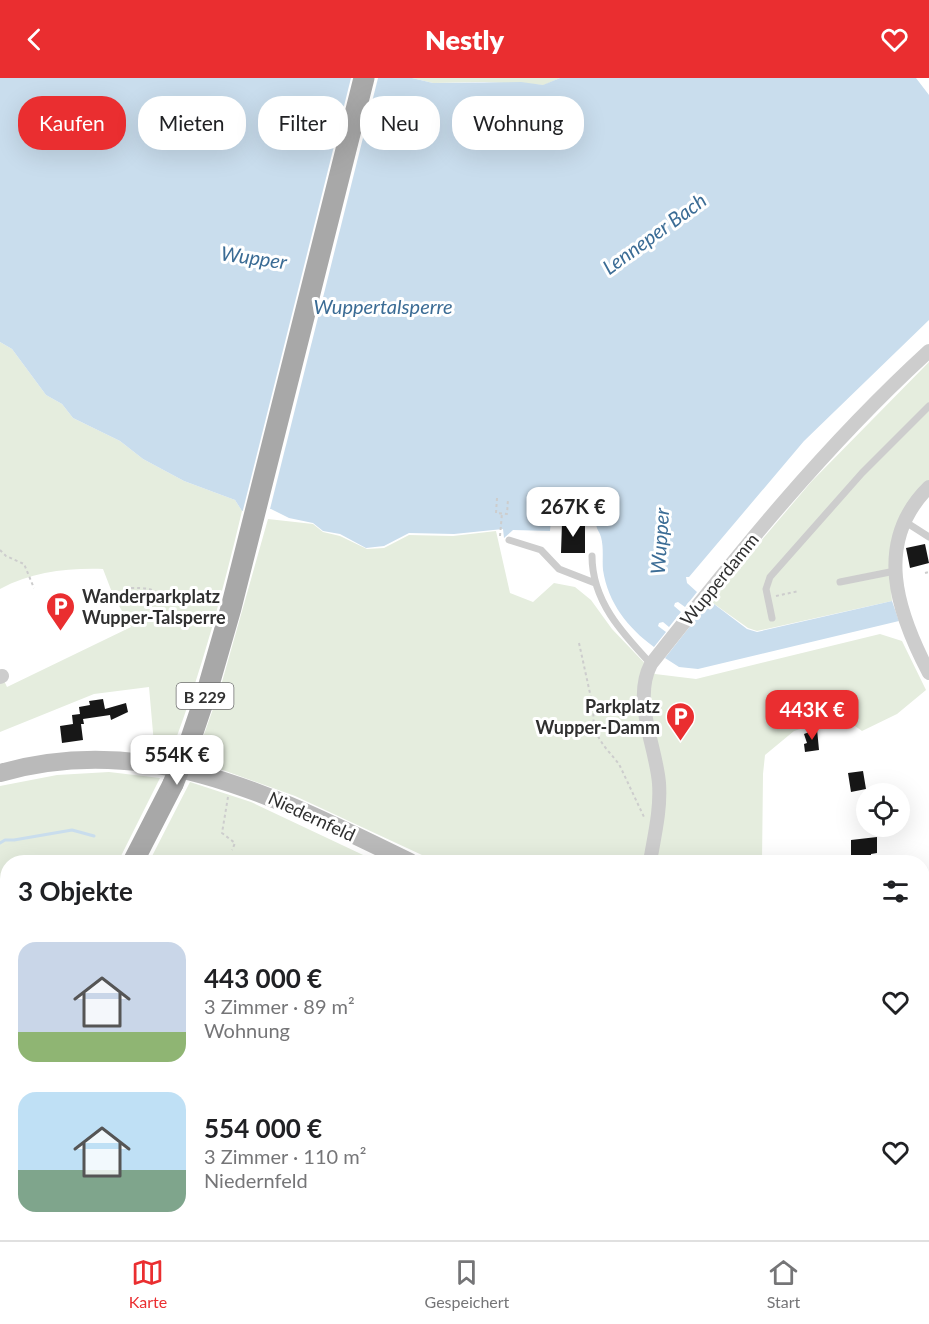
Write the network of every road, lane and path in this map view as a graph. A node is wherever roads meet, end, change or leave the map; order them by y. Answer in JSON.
{"nodes":[{"id":1,"x":364,"y":78,"type":"edge"},
{"id":2,"x":929,"y":351,"type":"edge"},
{"id":3,"x":929,"y":406,"type":"edge"},
{"id":4,"x":929,"y":488,"type":"edge"},
{"id":5,"x":497,"y":498,"type":"dead end"},
{"id":6,"x":508,"y":499,"type":"dead end"},
{"id":7,"x":502,"y":513,"type":"junction"},
{"id":8,"x":904,"y":521,"type":"junction"},
{"id":9,"x":929,"y":537,"type":"edge"},
{"id":10,"x":500,"y":539,"type":"dead end"},
{"id":11,"x":509,"y":540,"type":"dead end"},
{"id":12,"x":0,"y":550,"type":"edge"},
{"id":13,"x":592,"y":556,"type":"dead end"},
{"id":14,"x":895,"y":571,"type":"junction"},
{"id":15,"x":840,"y":582,"type":"dead end"},
{"id":16,"x":595,"y":583,"type":"junction"},
{"id":17,"x":34,"y":588,"type":"dead end"},
{"id":18,"x":131,"y":588,"type":"dead end"},
{"id":19,"x":798,"y":591,"type":"dead end"},
{"id":20,"x":774,"y":597,"type":"dead end"},
{"id":21,"x":156,"y":617,"type":"dead end"},
{"id":22,"x":772,"y":618,"type":"dead end"},
{"id":23,"x":579,"y":644,"type":"dead end"},
{"id":24,"x":651,"y":664,"type":"junction"},
{"id":25,"x":927,"y":666,"type":"edge"},
{"id":26,"x":0,"y":773,"type":"edge"},
{"id":27,"x":234,"y":783,"type":"junction"},
{"id":28,"x":645,"y":819,"type":"dead end"},
{"id":29,"x":232,"y":850,"type":"dead end"},
{"id":30,"x":137,"y":855,"type":"edge"},
{"id":31,"x":395,"y":855,"type":"edge"},
{"id":32,"x":651,"y":855,"type":"edge"}],
"edges":[{"from":1,"to":30,"type":"main road","number":"B 229","bridge":true},
{"from":2,"to":24,"type":"street","name":"Wupperdamm"},
{"from":3,"to":22,"type":"lane"},
{"from":4,"to":8,"type":"street"},
{"from":5,"to":7,"type":"path"},
{"from":6,"to":7,"type":"path"},
{"from":7,"to":10,"type":"path"},
{"from":8,"to":9,"type":"lane"},
{"from":8,"to":14,"type":"street"},
{"from":11,"to":16,"type":"lane"},
{"from":12,"to":17,"type":"path"},
{"from":13,"to":16,"type":"lane"},
{"from":14,"to":15,"type":"lane"},
{"from":14,"to":25,"type":"street"},
{"from":16,"to":24,"type":"lane"},
{"from":18,"to":21,"type":"path"},
{"from":19,"to":20,"type":"path"},
{"from":23,"to":28,"type":"path"},
{"from":24,"to":32,"type":"street","name":"Wupperdamm"},
{"from":26,"to":27,"type":"street","name":"Niedernfeld"},
{"from":27,"to":29,"type":"path"},
{"from":27,"to":31,"type":"street","name":"Niedernfeld"}]}
